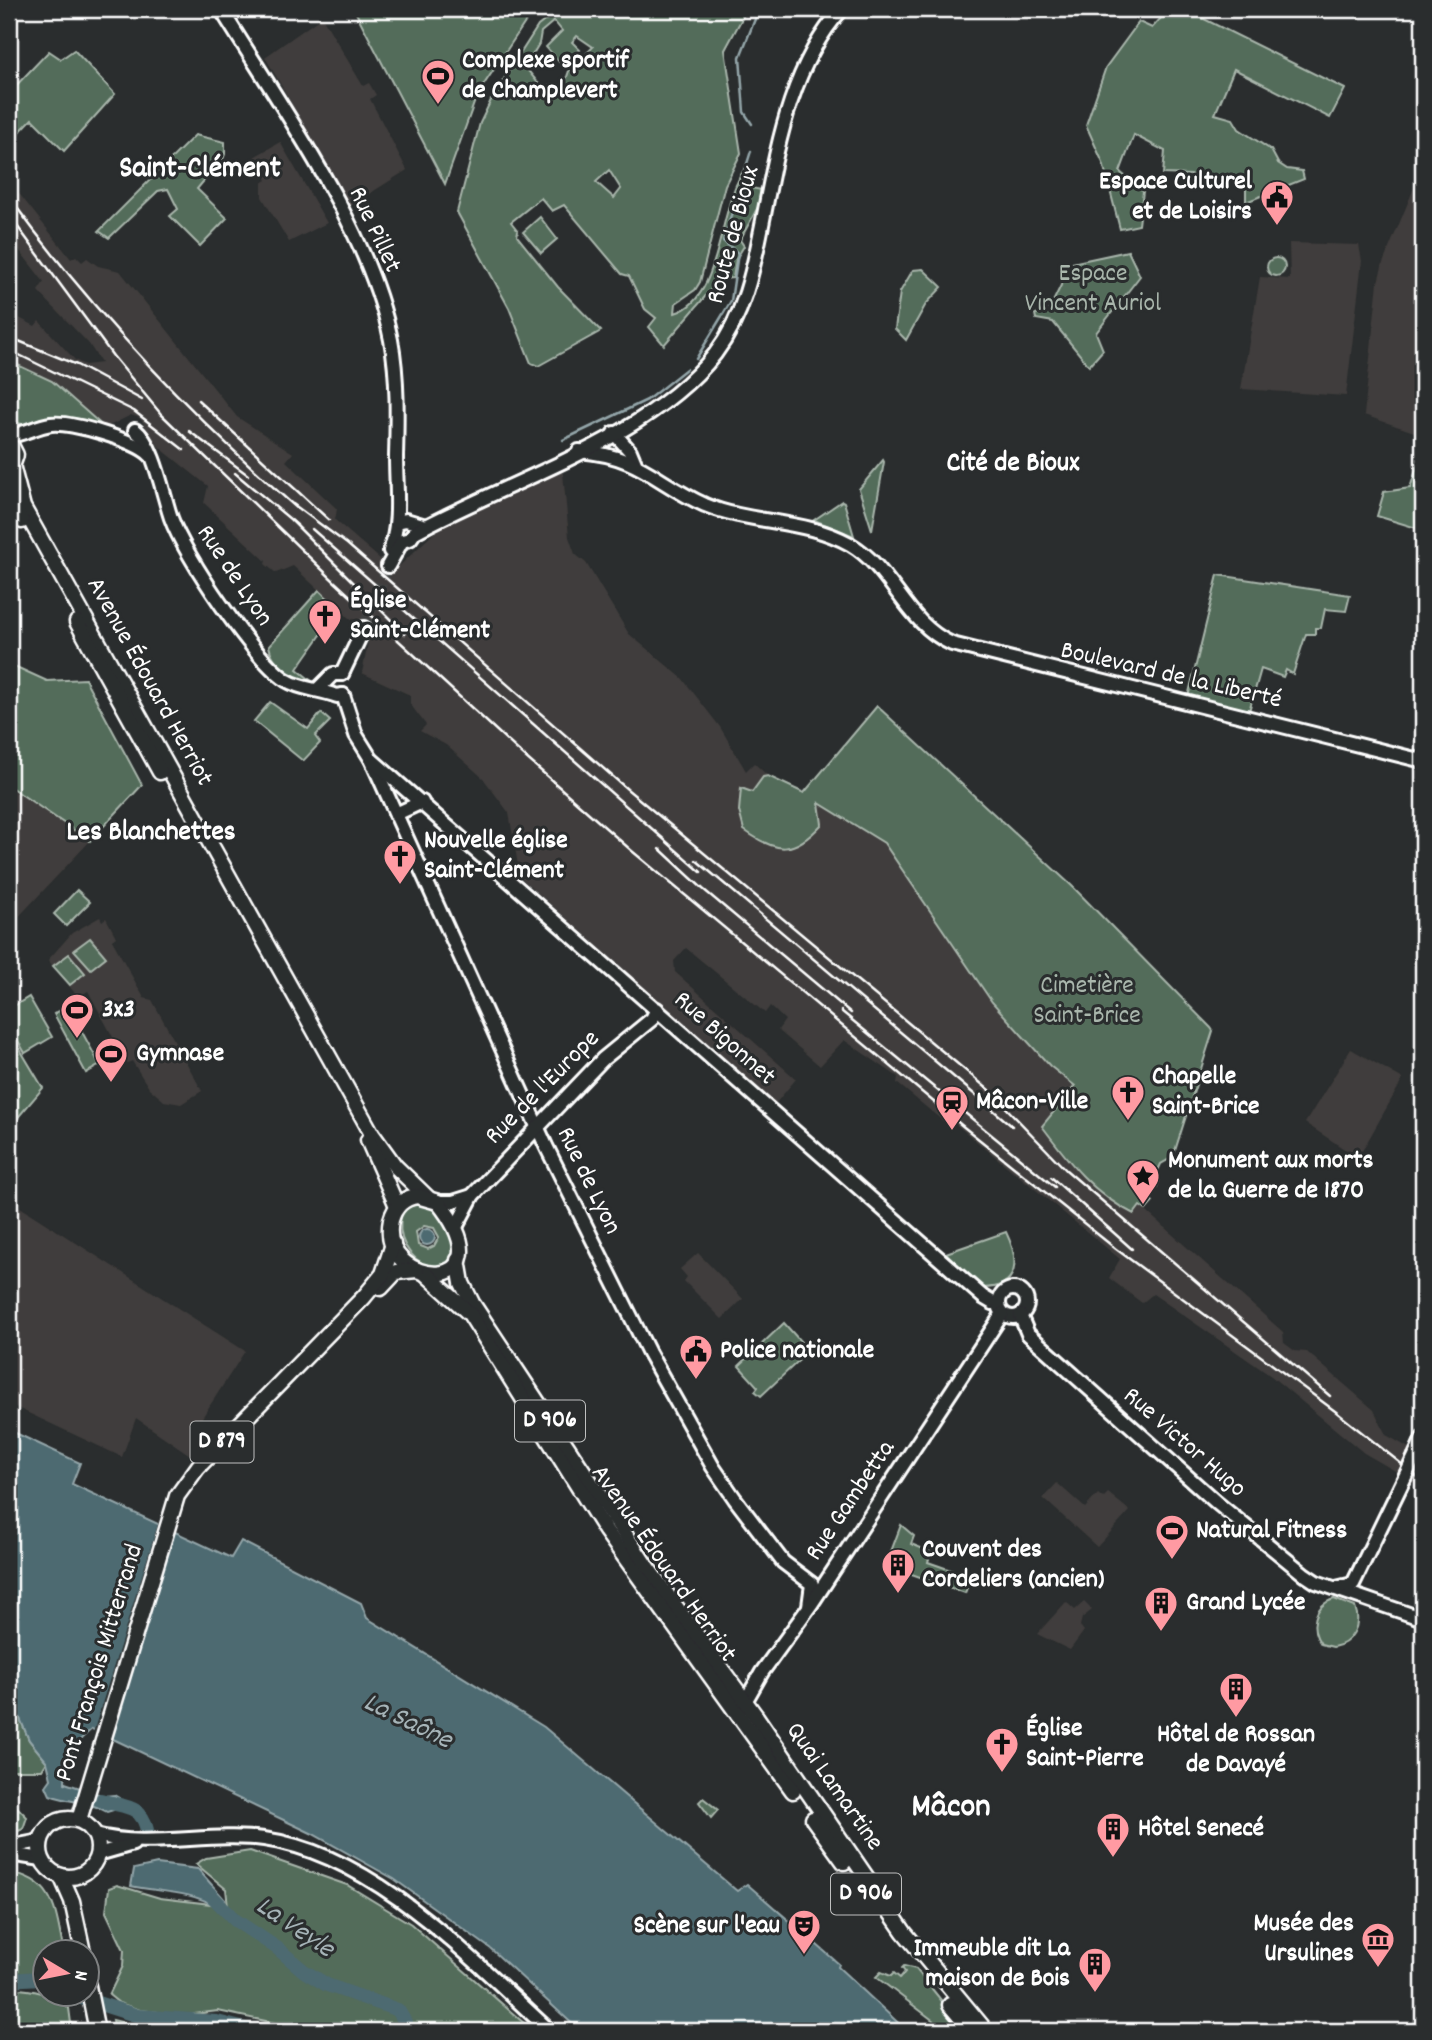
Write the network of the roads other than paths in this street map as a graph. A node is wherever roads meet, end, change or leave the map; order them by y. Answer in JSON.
{"nodes":[{"id":1,"x":221,"y":9,"type":"edge"},
{"id":2,"x":842,"y":9,"type":"edge"},
{"id":3,"x":635,"y":420,"type":"junction"},
{"id":4,"x":135,"y":430,"type":"junction"},
{"id":5,"x":31,"y":432,"type":"junction"},
{"id":6,"x":99,"y":434,"type":"junction"},
{"id":7,"x":612,"y":434,"type":"junction"},
{"id":8,"x":9,"y":439,"type":"edge"},
{"id":9,"x":125,"y":442,"type":"junction"},
{"id":10,"x":579,"y":452,"type":"junction"},
{"id":11,"x":150,"y":456,"type":"junction"},
{"id":12,"x":616,"y":456,"type":"junction"},
{"id":13,"x":633,"y":457,"type":"junction"},
{"id":14,"x":12,"y":466,"type":"edge"},
{"id":15,"x":9,"y":500,"type":"edge"},
{"id":16,"x":411,"y":524,"type":"junction"},
{"id":17,"x":364,"y":628,"type":"tunnel mouth"},
{"id":18,"x":342,"y":674,"type":"junction"},
{"id":19,"x":324,"y":687,"type":"junction"},
{"id":20,"x":343,"y":695,"type":"junction"},
{"id":21,"x":1423,"y":761,"type":"edge"},
{"id":22,"x":385,"y":774,"type":"junction"},
{"id":23,"x":422,"y":802,"type":"junction"},
{"id":24,"x":396,"y":814,"type":"junction"},
{"id":25,"x":654,"y":1014,"type":"junction"},
{"id":26,"x":537,"y":1126,"type":"junction"},
{"id":27,"x":473,"y":1195,"type":"junction"},
{"id":28,"x":433,"y":1200,"type":"junction"},
{"id":29,"x":397,"y":1206,"type":"junction"},
{"id":30,"x":456,"y":1227,"type":"junction"},
{"id":31,"x":393,"y":1244,"type":"junction"},
{"id":32,"x":458,"y":1260,"type":"junction"},
{"id":33,"x":422,"y":1272,"type":"junction"},
{"id":34,"x":1001,"y":1308,"type":"junction"},
{"id":35,"x":1020,"y":1315,"type":"junction"},
{"id":36,"x":294,"y":1376,"type":"junction"},
{"id":37,"x":1423,"y":1438,"type":"edge"},
{"id":38,"x":808,"y":1579,"type":"junction"},
{"id":39,"x":825,"y":1580,"type":"junction"},
{"id":40,"x":1333,"y":1588,"type":"junction"},
{"id":41,"x":809,"y":1606,"type":"junction"},
{"id":42,"x":1423,"y":1619,"type":"edge"},
{"id":43,"x":741,"y":1708,"type":"junction"},
{"id":44,"x":79,"y":1820,"type":"junction"},
{"id":45,"x":160,"y":1839,"type":"junction"},
{"id":46,"x":40,"y":1841,"type":"junction"},
{"id":47,"x":97,"y":1845,"type":"junction"},
{"id":48,"x":9,"y":1847,"type":"edge"},
{"id":49,"x":9,"y":1854,"type":"edge"},
{"id":50,"x":41,"y":1858,"type":"junction"},
{"id":51,"x":84,"y":1873,"type":"junction"},
{"id":52,"x":61,"y":1876,"type":"junction"},
{"id":53,"x":79,"y":1926,"type":"junction"},
{"id":54,"x":80,"y":1938,"type":"edge"},
{"id":55,"x":550,"y":2031,"type":"edge"},
{"id":56,"x":972,"y":2031,"type":"edge"},
{"id":57,"x":986,"y":2031,"type":"edge"}],
"edges":[{"from":1,"to":16,"type":"street","name":"Rue Pillet"},
{"from":2,"to":3,"type":"street","name":"Route de Bioux"},
{"from":3,"to":7,"type":"street","name":"Route de Bioux"},
{"from":3,"to":13,"type":"street"},
{"from":4,"to":6,"type":"street"},
{"from":4,"to":9,"type":"street"},
{"from":4,"to":11,"type":"street","name":"Rue de Lyon"},
{"from":5,"to":6,"type":"street"},
{"from":5,"to":8,"type":"street"},
{"from":5,"to":14,"type":"street"},
{"from":6,"to":9,"type":"street"},
{"from":7,"to":10,"type":"street","name":"Route de Bioux"},
{"from":7,"to":12,"type":"street"},
{"from":7,"to":13,"type":"street"},
{"from":8,"to":14,"type":"main road","name":"Avenue Édouard Herriot"},
{"from":9,"to":11,"type":"street"},
{"from":10,"to":12,"type":"street"},
{"from":10,"to":16,"type":"street","name":"Route de Bioux"},
{"from":11,"to":19,"type":"street","name":"Rue de Lyon"},
{"from":12,"to":13,"type":"street"},
{"from":13,"to":21,"type":"street","name":"Boulevard de la Liberté"},
{"from":14,"to":28,"type":"main road","name":"Avenue Édouard Herriot"},
{"from":15,"to":29,"type":"main road","name":"Avenue Édouard Herriot"},
{"from":16,"to":16,"type":"street","name":"Route de Bioux"},
{"from":17,"to":18,"type":"street"},
{"from":18,"to":19,"type":"street"},
{"from":18,"to":20,"type":"street"},
{"from":19,"to":20,"type":"street"},
{"from":20,"to":22,"type":"street","name":"Rue de Lyon"},
{"from":22,"to":23,"type":"street","name":"Rue Bigonnet"},
{"from":22,"to":24,"type":"street","name":"Rue de Lyon"},
{"from":23,"to":24,"type":"street"},
{"from":23,"to":25,"type":"street","name":"Rue Bigonnet"},
{"from":24,"to":26,"type":"street","name":"Rue de Lyon"},
{"from":25,"to":26,"type":"street","name":"Rue de l'Europe"},
{"from":25,"to":34,"type":"street","name":"Rue Bigonnet"},
{"from":26,"to":27,"type":"street","name":"Rue de l'Europe"},
{"from":26,"to":38,"type":"street","name":"Rue de Lyon"},
{"from":27,"to":28,"type":"street"},
{"from":27,"to":30,"type":"street","name":"Rue de l'Europe"},
{"from":28,"to":29,"type":"main road"},
{"from":28,"to":30,"type":"main road"},
{"from":29,"to":31,"type":"main road"},
{"from":30,"to":32,"type":"main road"},
{"from":31,"to":33,"type":"main road"},
{"from":31,"to":36,"type":"main road","number":"D 879"},
{"from":32,"to":33,"type":"main road"},
{"from":32,"to":43,"type":"main road","name":"Avenue Édouard Herriot","number":"D 906"},
{"from":33,"to":36,"type":"main road","number":"D 879"},
{"from":33,"to":43,"type":"main road","name":"Avenue Édouard Herriot","number":"D 906"},
{"from":34,"to":35,"type":"street"},
{"from":34,"to":35,"type":"street"},
{"from":34,"to":39,"type":"street","name":"Rue Gambetta"},
{"from":35,"to":40,"type":"street","name":"Rue Victor Hugo"},
{"from":36,"to":44,"type":"main road","name":"Pont François Mitterrand","number":"D 879"},
{"from":37,"to":40,"type":"street","bridge":true},
{"from":38,"to":39,"type":"street"},
{"from":38,"to":41,"type":"street"},
{"from":39,"to":41,"type":"street","name":"Rue Gambetta"},
{"from":40,"to":42,"type":"street","name":"Rue Victor Hugo"},
{"from":41,"to":43,"type":"street","name":"Rue Gambetta"},
{"from":43,"to":56,"type":"main road","name":"Quai Lamartine","number":"D 906"},
{"from":43,"to":57,"type":"main road","name":"Quai Lamartine","number":"D 906"},
{"from":44,"to":46,"type":"main road"},
{"from":44,"to":47,"type":"main road"},
{"from":45,"to":47,"type":"street"},
{"from":45,"to":47,"type":"street"},
{"from":45,"to":55,"type":"street"},
{"from":46,"to":48,"type":"street"},
{"from":46,"to":50,"type":"main road"},
{"from":47,"to":51,"type":"main road"},
{"from":49,"to":50,"type":"street"},
{"from":50,"to":52,"type":"main road"},
{"from":51,"to":52,"type":"main road"},
{"from":51,"to":53,"type":"main road"},
{"from":52,"to":53,"type":"main road"},
{"from":53,"to":54,"type":"main road"}]}
